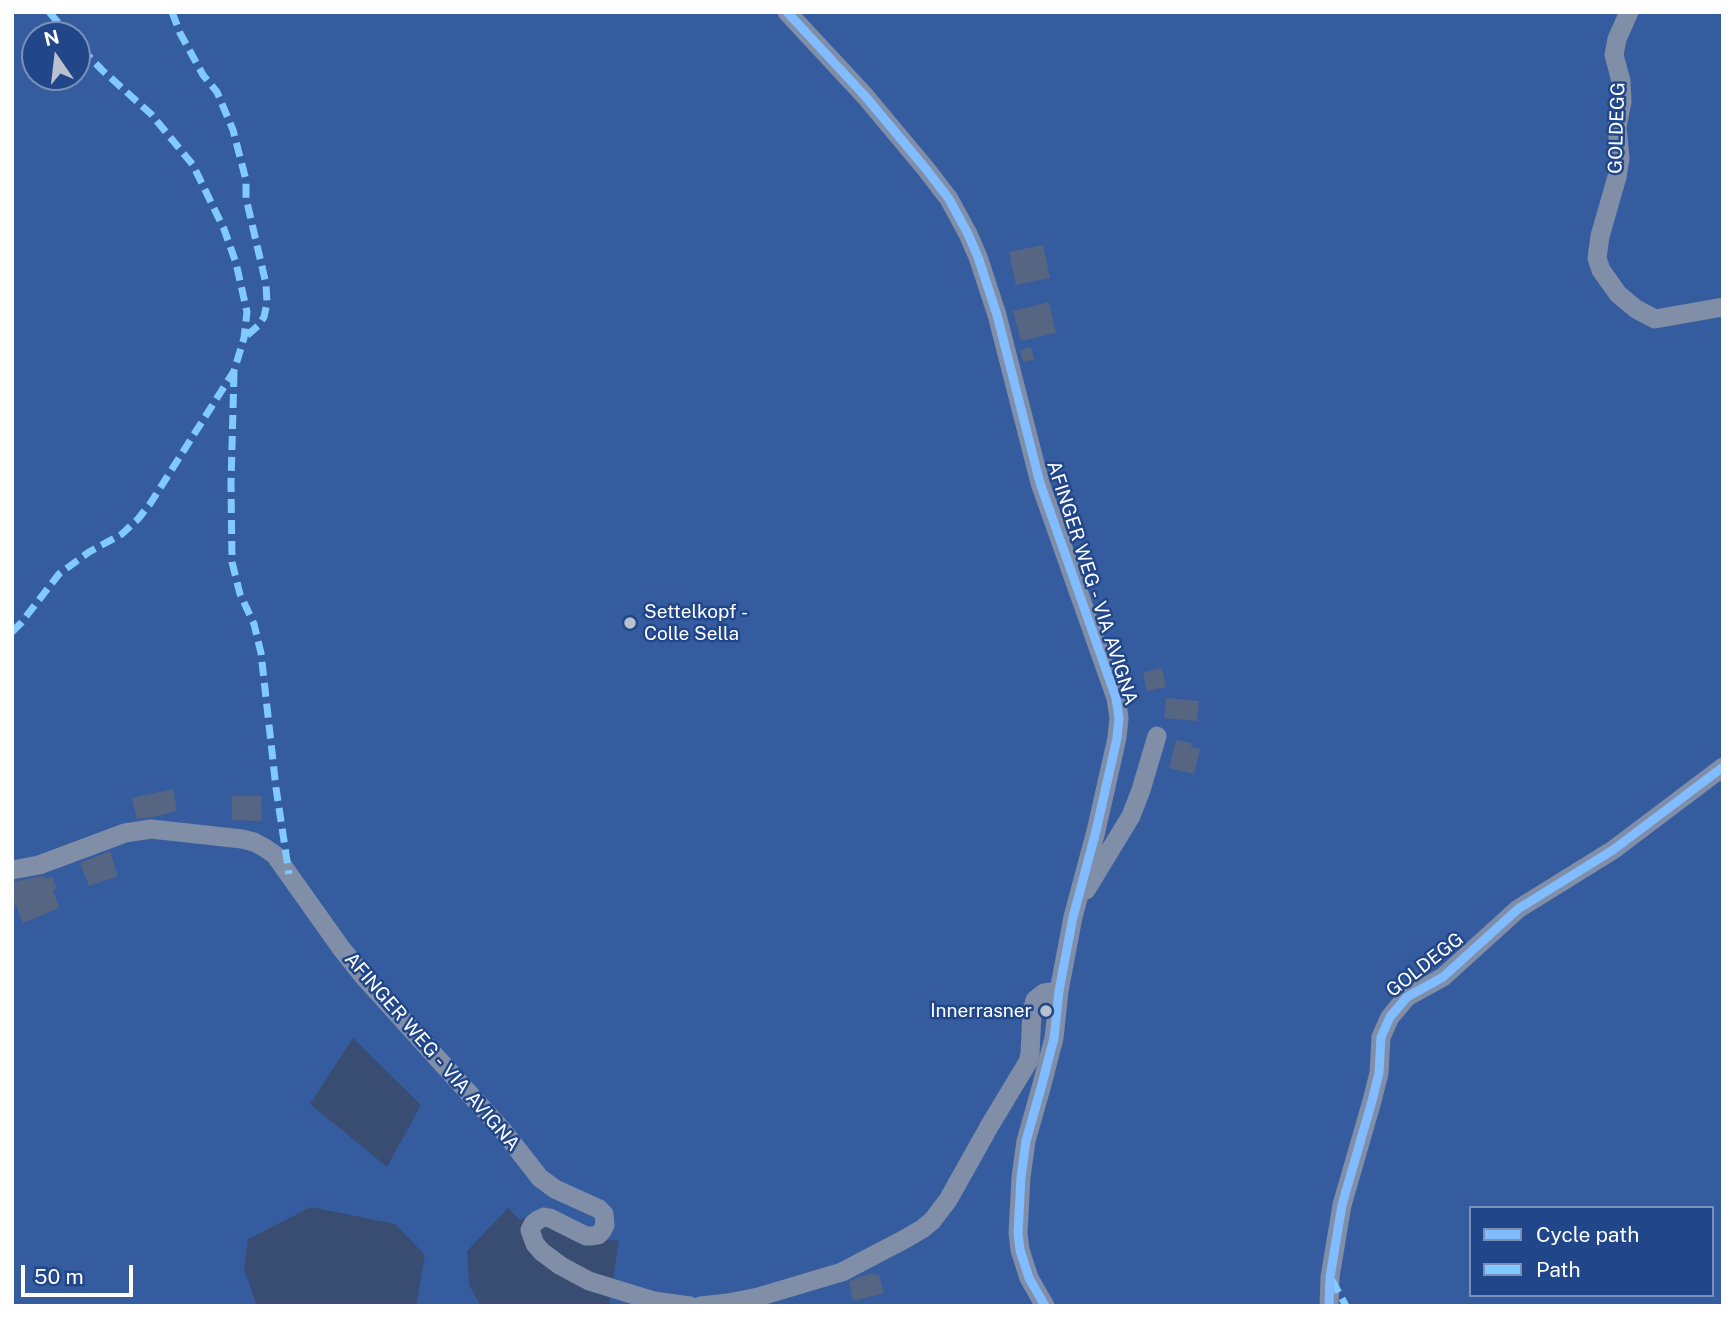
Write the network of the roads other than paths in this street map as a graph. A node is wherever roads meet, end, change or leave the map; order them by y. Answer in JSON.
{"nodes":[{"id":1,"x":787,"y":12,"type":"edge"},
{"id":2,"x":1629,"y":12,"type":"edge"},
{"id":3,"x":1723,"y":307,"type":"edge"},
{"id":4,"x":1157,"y":736,"type":"dead end"},
{"id":5,"x":1723,"y":767,"type":"edge"},
{"id":6,"x":12,"y":870,"type":"edge"},
{"id":7,"x":1073,"y":918,"type":"junction"},
{"id":8,"x":1059,"y":991,"type":"junction"},
{"id":9,"x":690,"y":1306,"type":"edge"},
{"id":10,"x":701,"y":1306,"type":"edge"},
{"id":11,"x":1045,"y":1306,"type":"edge"},
{"id":12,"x":1329,"y":1306,"type":"edge"}],
"edges":[{"from":1,"to":7,"type":"street","name":"AFINGER WEG - VIA AVIGNA"},
{"from":2,"to":3,"type":"street","name":"GOLDEGG"},
{"from":4,"to":7,"type":"street"},
{"from":5,"to":12,"type":"street","name":"GOLDEGG"},
{"from":6,"to":9,"type":"street","name":"AFINGER WEG - VIA AVIGNA"},
{"from":7,"to":8,"type":"street","name":"AFINGER WEG - VIA AVIGNA"},
{"from":8,"to":10,"type":"street"},
{"from":8,"to":11,"type":"street","name":"AFINGER WEG - VIA AVIGNA"}]}
